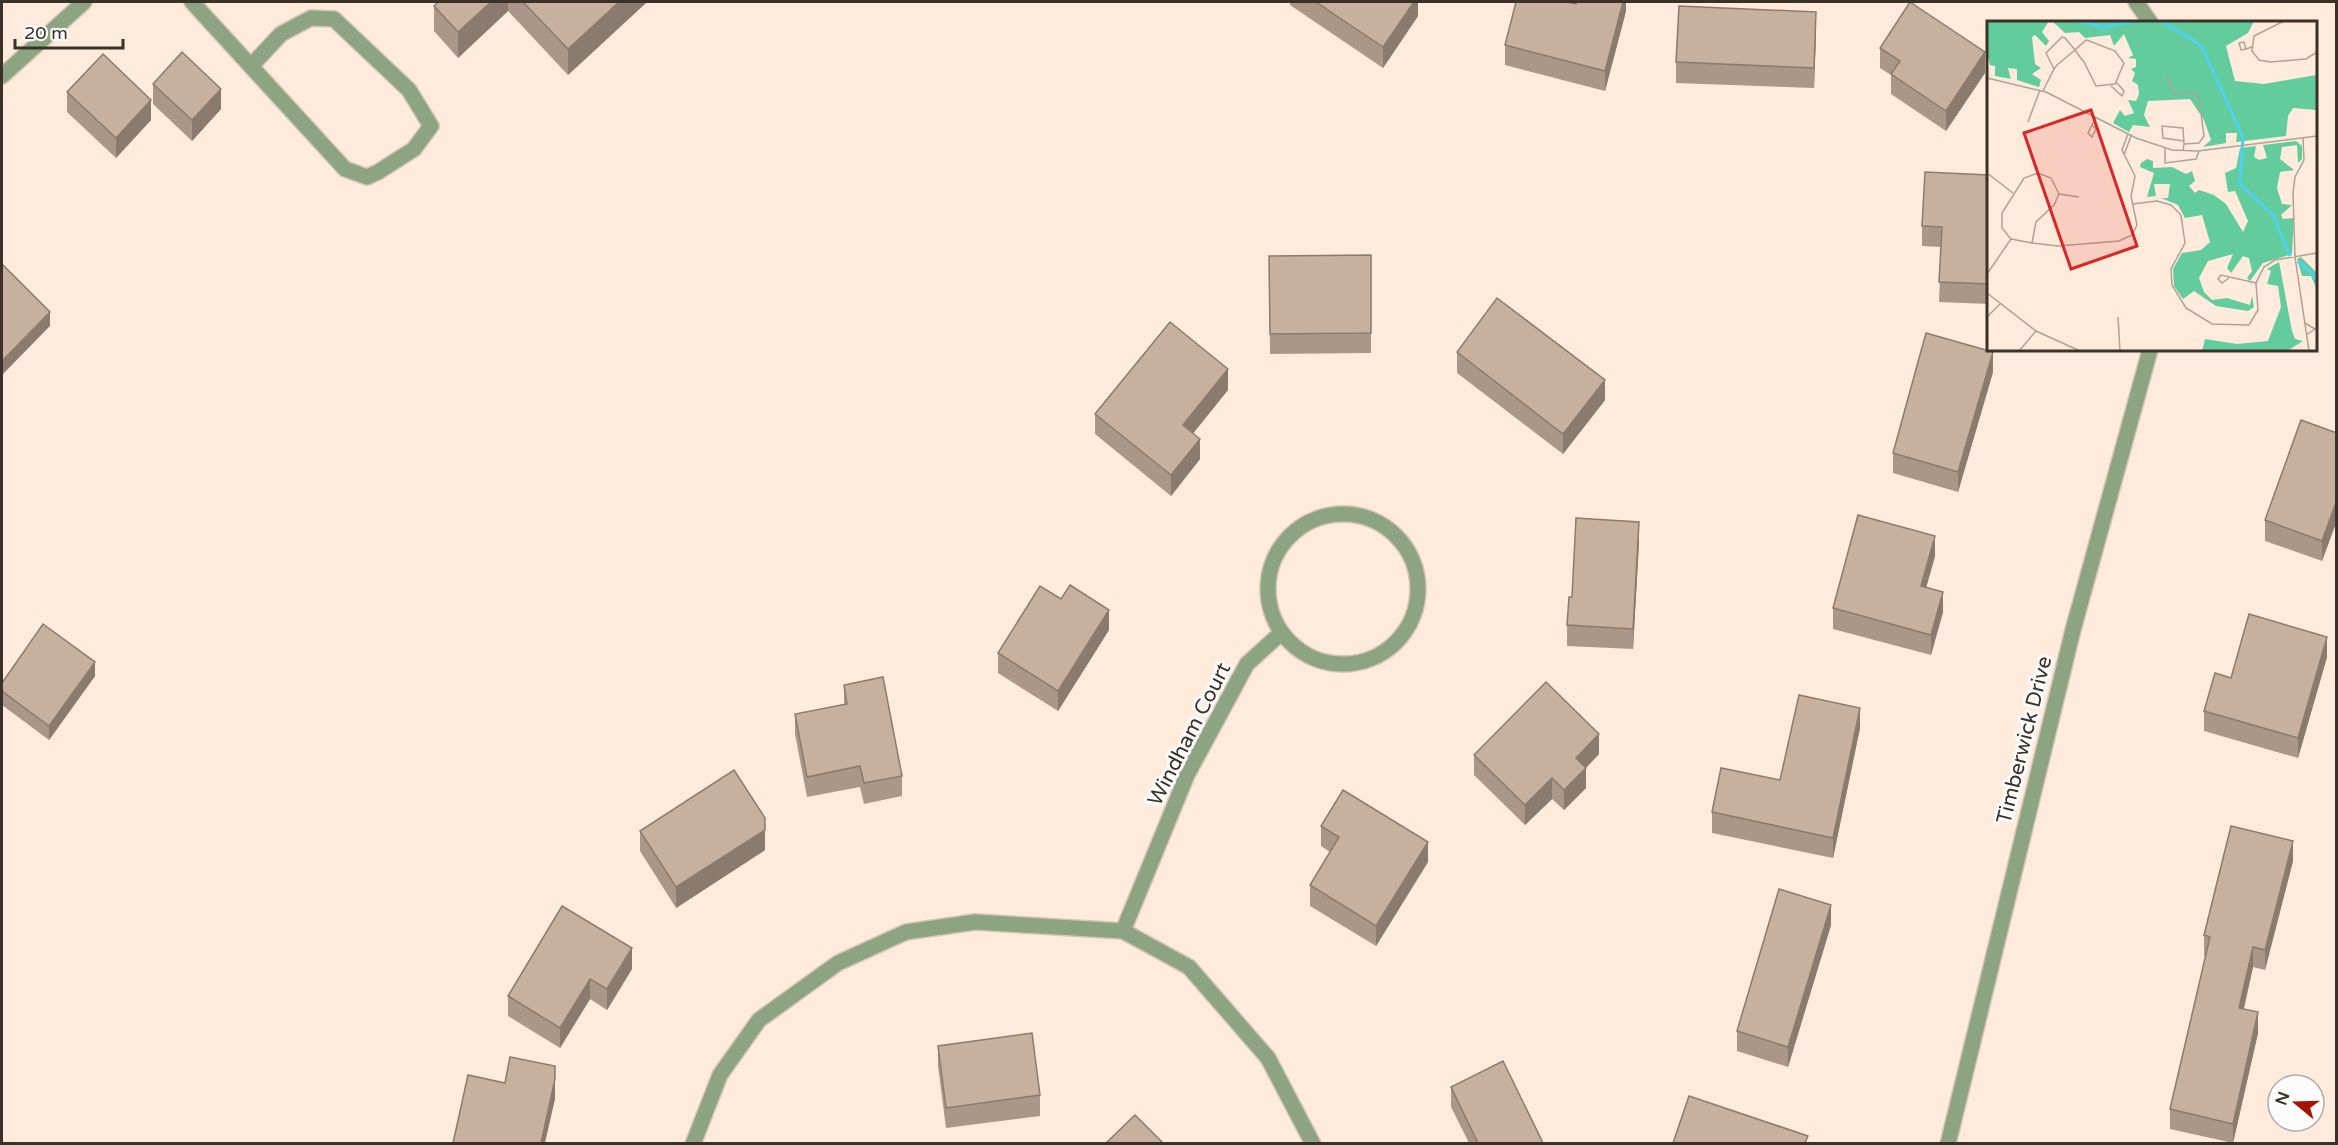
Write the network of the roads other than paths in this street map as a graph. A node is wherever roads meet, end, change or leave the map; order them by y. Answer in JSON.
{"nodes":[{"id":1,"x":84,"y":2,"type":"edge"},
{"id":2,"x":192,"y":2,"type":"edge"},
{"id":3,"x":2136,"y":2,"type":"edge"},
{"id":4,"x":2149,"y":21,"type":"edge"},
{"id":5,"x":250,"y":66,"type":"junction"},
{"id":6,"x":2,"y":76,"type":"edge"},
{"id":7,"x":2150,"y":351,"type":"edge"},
{"id":8,"x":1281,"y":633,"type":"junction"},
{"id":9,"x":1123,"y":931,"type":"junction"},
{"id":10,"x":693,"y":1143,"type":"edge"},
{"id":11,"x":1313,"y":1143,"type":"edge"},
{"id":12,"x":1948,"y":1143,"type":"edge"}],
"edges":[{"from":1,"to":6,"type":"street"},
{"from":2,"to":5,"type":"street"},
{"from":3,"to":4,"type":"street"},
{"from":5,"to":5,"type":"street"},
{"from":7,"to":12,"type":"street","name":"Timberwick Drive"},
{"from":8,"to":8,"type":"street"},
{"from":8,"to":9,"type":"street","name":"Windham Court"},
{"from":9,"to":10,"type":"street"},
{"from":9,"to":11,"type":"street"}]}
